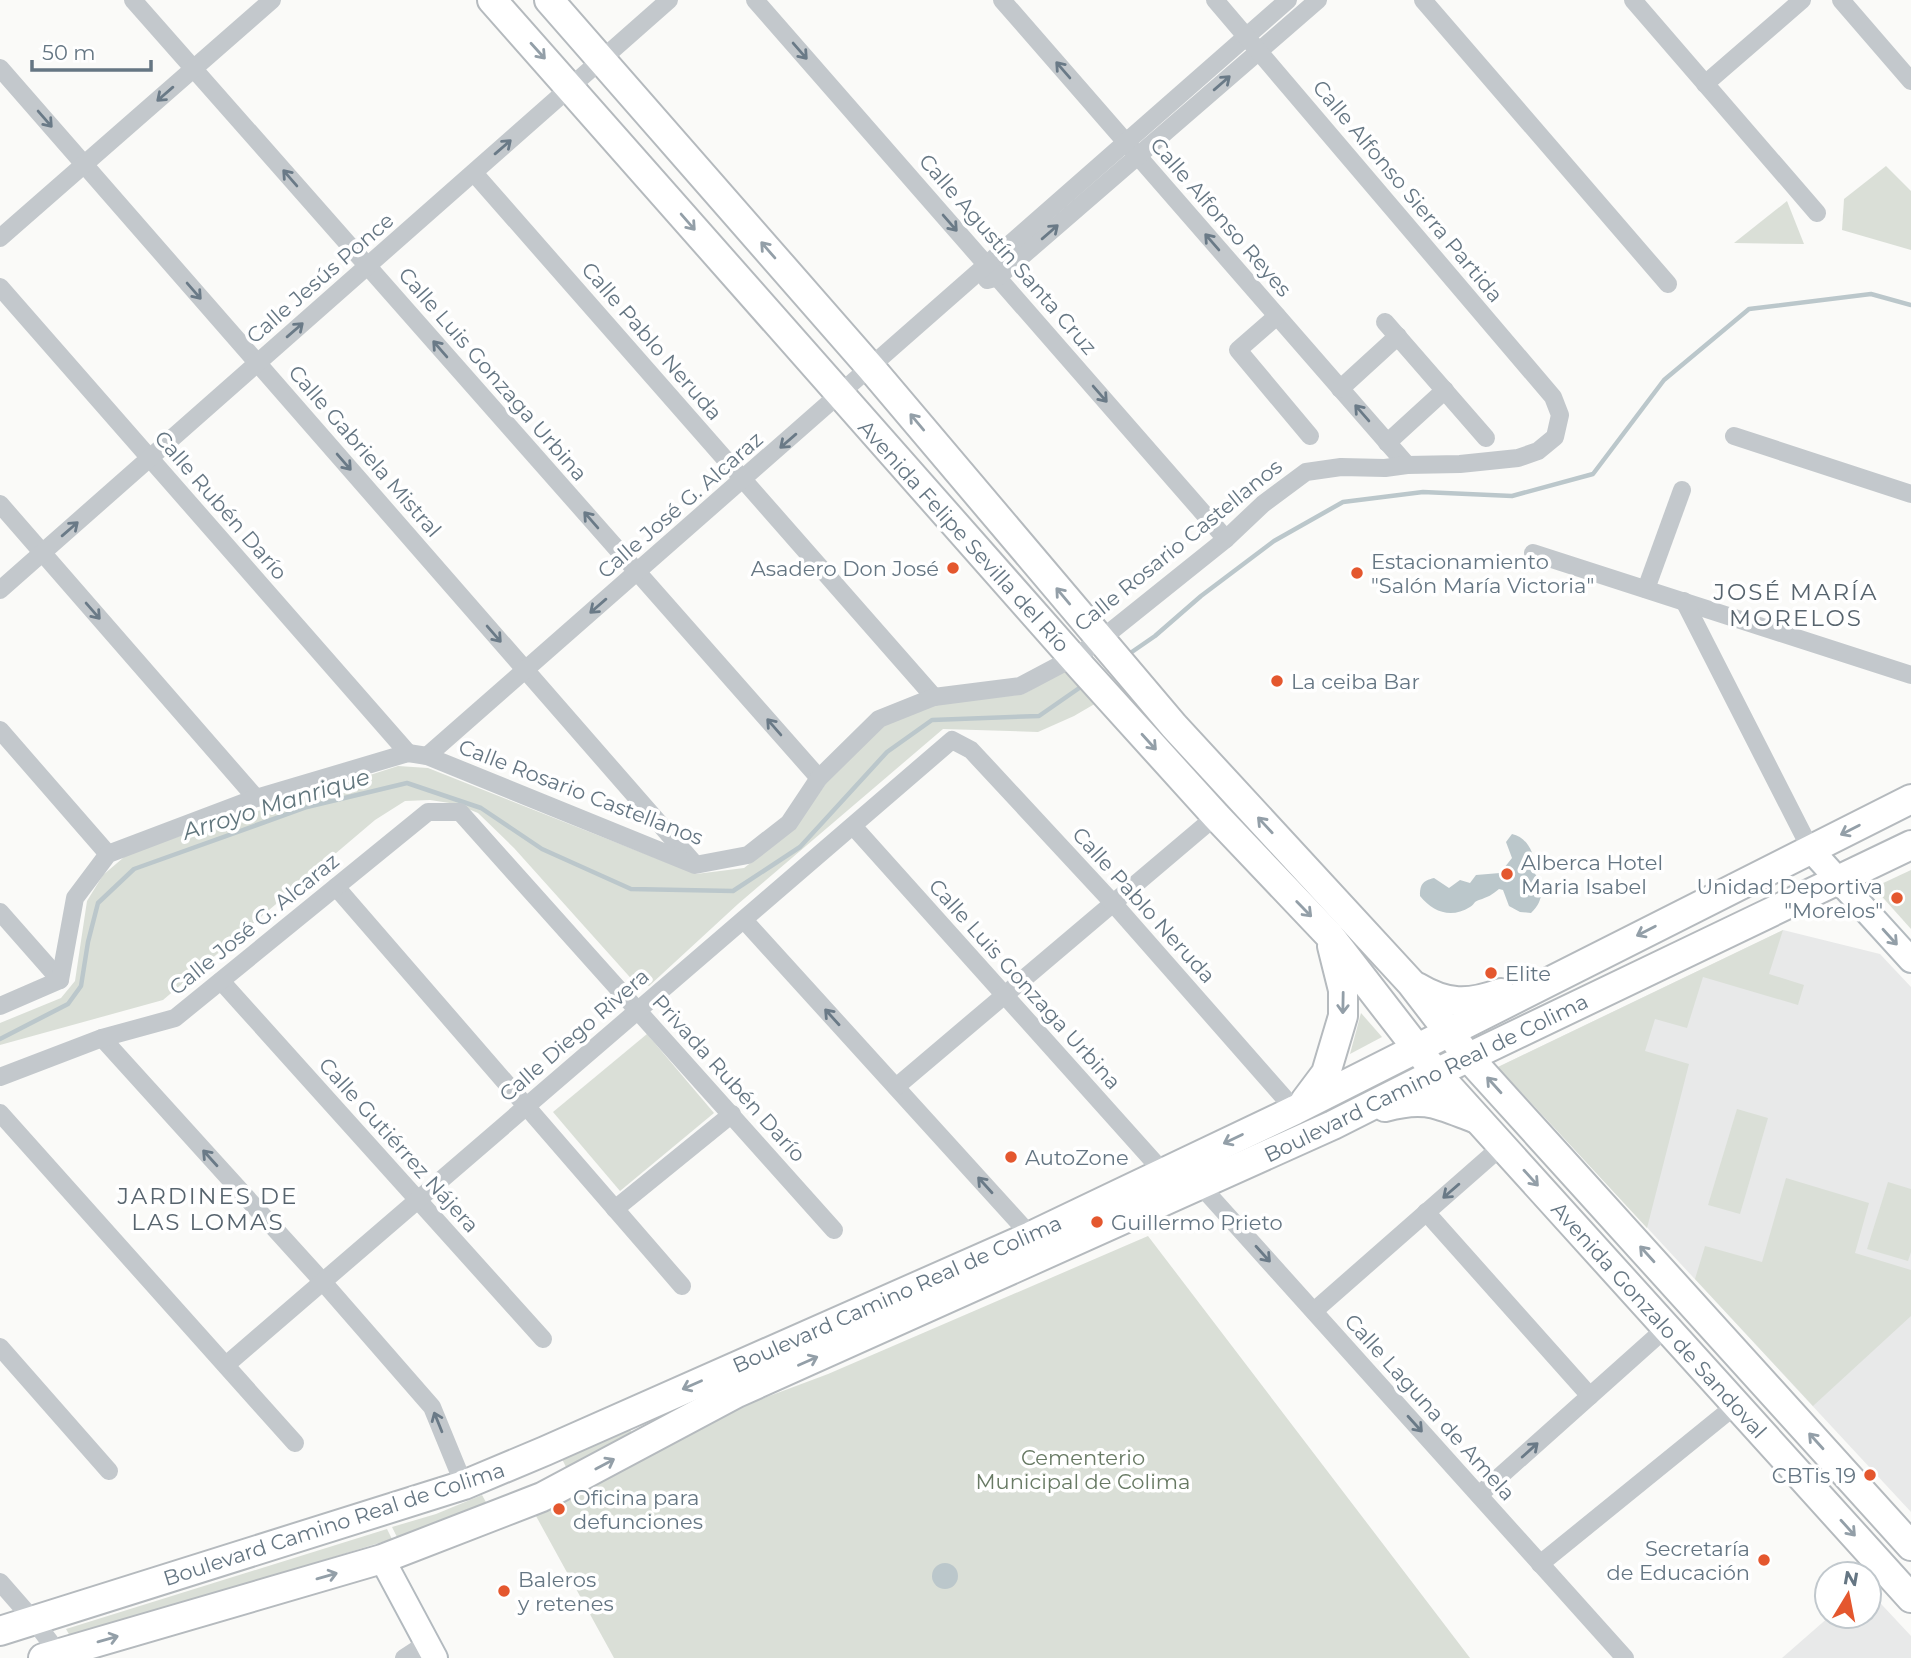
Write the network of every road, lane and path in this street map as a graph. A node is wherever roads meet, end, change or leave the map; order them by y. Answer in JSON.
{"nodes":[{"id":1,"x":133,"y":0,"type":"edge"},
{"id":2,"x":272,"y":0,"type":"edge"},
{"id":3,"x":492,"y":0,"type":"edge"},
{"id":4,"x":549,"y":0,"type":"edge"},
{"id":5,"x":669,"y":0,"type":"edge"},
{"id":6,"x":755,"y":0,"type":"edge"},
{"id":7,"x":1002,"y":0,"type":"edge"},
{"id":8,"x":1214,"y":0,"type":"edge"},
{"id":9,"x":1288,"y":0,"type":"edge"},
{"id":10,"x":1318,"y":0,"type":"edge"},
{"id":11,"x":1423,"y":0,"type":"edge"},
{"id":12,"x":1633,"y":0,"type":"edge"},
{"id":13,"x":1802,"y":0,"type":"edge"},
{"id":14,"x":1841,"y":0,"type":"edge"},
{"id":15,"x":1246,"y":37,"type":"junction"},
{"id":16,"x":1259,"y":51,"type":"junction"},
{"id":17,"x":600,"y":59,"type":"junction"},
{"id":18,"x":0,"y":68,"type":"edge"},
{"id":19,"x":194,"y":69,"type":"junction"},
{"id":20,"x":1911,"y":81,"type":"edge"},
{"id":21,"x":1705,"y":84,"type":"junction"},
{"id":22,"x":570,"y":88,"type":"junction"},
{"id":23,"x":1132,"y":149,"type":"junction"},
{"id":24,"x":84,"y":164,"type":"junction"},
{"id":25,"x":474,"y":173,"type":"junction"},
{"id":26,"x":1817,"y":213,"type":"dead end"},
{"id":27,"x":0,"y":238,"type":"edge"},
{"id":28,"x":368,"y":267,"type":"junction"},
{"id":29,"x":993,"y":271,"type":"junction"},
{"id":30,"x":1668,"y":284,"type":"dead end"},
{"id":31,"x":0,"y":287,"type":"edge"},
{"id":32,"x":1277,"y":316,"type":"junction"},
{"id":33,"x":1385,"y":322,"type":"dead end"},
{"id":34,"x":1398,"y":336,"type":"junction"},
{"id":35,"x":258,"y":363,"type":"junction"},
{"id":36,"x":871,"y":368,"type":"junction"},
{"id":37,"x":1340,"y":389,"type":"junction"},
{"id":38,"x":1445,"y":390,"type":"junction"},
{"id":39,"x":839,"y":396,"type":"junction"},
{"id":40,"x":1560,"y":415,"type":"joint"},
{"id":41,"x":1310,"y":436,"type":"dead end"},
{"id":42,"x":1734,"y":436,"type":"dead end"},
{"id":43,"x":1486,"y":438,"type":"dead end"},
{"id":44,"x":1387,"y":443,"type":"junction"},
{"id":45,"x":150,"y":458,"type":"junction"},
{"id":46,"x":1407,"y":465,"type":"junction"},
{"id":47,"x":743,"y":480,"type":"junction"},
{"id":48,"x":1682,"y":490,"type":"dead end"},
{"id":49,"x":1911,"y":494,"type":"edge"},
{"id":50,"x":0,"y":504,"type":"edge"},
{"id":51,"x":1226,"y":538,"type":"junction"},
{"id":52,"x":42,"y":553,"type":"junction"},
{"id":53,"x":1533,"y":553,"type":"dead end"},
{"id":54,"x":637,"y":572,"type":"junction"},
{"id":55,"x":1646,"y":589,"type":"junction"},
{"id":56,"x":0,"y":590,"type":"edge"},
{"id":57,"x":1684,"y":601,"type":"junction"},
{"id":58,"x":1104,"y":644,"type":"junction"},
{"id":59,"x":1077,"y":663,"type":"junction"},
{"id":60,"x":525,"y":670,"type":"junction"},
{"id":61,"x":1911,"y":675,"type":"edge"},
{"id":62,"x":934,"y":697,"type":"junction"},
{"id":63,"x":0,"y":730,"type":"edge"},
{"id":64,"x":952,"y":740,"type":"joint"},
{"id":65,"x":408,"y":753,"type":"junction"},
{"id":66,"x":427,"y":756,"type":"junction"},
{"id":67,"x":819,"y":778,"type":"junction"},
{"id":68,"x":256,"y":798,"type":"junction"},
{"id":69,"x":1911,"y":799,"type":"edge"},
{"id":70,"x":444,"y":812,"type":"joint"},
{"id":71,"x":1216,"y":817,"type":"junction"},
{"id":72,"x":853,"y":826,"type":"junction"},
{"id":73,"x":1911,"y":845,"type":"edge"},
{"id":74,"x":1811,"y":850,"type":"junction"},
{"id":75,"x":107,"y":854,"type":"junction"},
{"id":76,"x":695,"y":865,"type":"junction"},
{"id":77,"x":1837,"y":879,"type":"junction"},
{"id":78,"x":336,"y":887,"type":"junction"},
{"id":79,"x":1113,"y":903,"type":"junction"},
{"id":80,"x":0,"y":912,"type":"edge"},
{"id":81,"x":744,"y":920,"type":"junction"},
{"id":82,"x":1330,"y":936,"type":"junction"},
{"id":83,"x":1911,"y":960,"type":"edge"},
{"id":84,"x":1570,"y":971,"type":"junction"},
{"id":85,"x":60,"y":980,"type":"junction"},
{"id":86,"x":221,"y":981,"type":"junction"},
{"id":87,"x":1411,"y":983,"type":"junction"},
{"id":88,"x":1004,"y":995,"type":"junction"},
{"id":89,"x":0,"y":1006,"type":"edge"},
{"id":90,"x":638,"y":1010,"type":"junction"},
{"id":91,"x":1448,"y":1031,"type":"junction"},
{"id":92,"x":102,"y":1038,"type":"junction"},
{"id":93,"x":1416,"y":1047,"type":"junction"},
{"id":94,"x":1468,"y":1057,"type":"junction"},
{"id":95,"x":1436,"y":1073,"type":"junction"},
{"id":96,"x":0,"y":1077,"type":"edge"},
{"id":97,"x":896,"y":1087,"type":"junction"},
{"id":98,"x":526,"y":1107,"type":"junction"},
{"id":99,"x":1298,"y":1108,"type":"junction"},
{"id":100,"x":0,"y":1113,"type":"edge"},
{"id":101,"x":732,"y":1114,"type":"junction"},
{"id":102,"x":1478,"y":1120,"type":"junction"},
{"id":103,"x":1339,"y":1122,"type":"junction"},
{"id":104,"x":1502,"y":1146,"type":"junction"},
{"id":105,"x":1164,"y":1172,"type":"junction"},
{"id":106,"x":1201,"y":1185,"type":"junction"},
{"id":107,"x":418,"y":1200,"type":"junction"},
{"id":108,"x":615,"y":1209,"type":"junction"},
{"id":109,"x":1426,"y":1212,"type":"junction"},
{"id":110,"x":834,"y":1230,"type":"dead end"},
{"id":111,"x":1031,"y":1236,"type":"junction"},
{"id":112,"x":1670,"y":1280,"type":"junction"},
{"id":113,"x":323,"y":1282,"type":"junction"},
{"id":114,"x":682,"y":1286,"type":"dead end"},
{"id":115,"x":1645,"y":1304,"type":"junction"},
{"id":116,"x":1314,"y":1311,"type":"junction"},
{"id":117,"x":1666,"y":1328,"type":"junction"},
{"id":118,"x":544,"y":1339,"type":"dead end"},
{"id":119,"x":0,"y":1347,"type":"edge"},
{"id":120,"x":226,"y":1365,"type":"junction"},
{"id":121,"x":1590,"y":1396,"type":"junction"},
{"id":122,"x":1736,"y":1405,"type":"junction"},
{"id":123,"x":295,"y":1443,"type":"dead end"},
{"id":124,"x":545,"y":1451,"type":"junction"},
{"id":125,"x":109,"y":1471,"type":"dead end"},
{"id":126,"x":497,"y":1471,"type":"junction"},
{"id":127,"x":1853,"y":1482,"type":"junction"},
{"id":128,"x":464,"y":1485,"type":"junction"},
{"id":129,"x":564,"y":1486,"type":"junction"},
{"id":130,"x":1479,"y":1495,"type":"junction"},
{"id":131,"x":1826,"y":1504,"type":"junction"},
{"id":132,"x":507,"y":1509,"type":"junction"},
{"id":133,"x":1911,"y":1546,"type":"edge"},
{"id":134,"x":382,"y":1559,"type":"junction"},
{"id":135,"x":1540,"y":1564,"type":"junction"},
{"id":136,"x":0,"y":1582,"type":"edge"},
{"id":137,"x":1911,"y":1598,"type":"edge"},
{"id":138,"x":35,"y":1622,"type":"junction"},
{"id":139,"x":0,"y":1631,"type":"edge"},
{"id":140,"x":431,"y":1650,"type":"edge"},
{"id":141,"x":54,"y":1656,"type":"edge"},
{"id":142,"x":404,"y":1658,"type":"edge"},
{"id":143,"x":1625,"y":1658,"type":"edge"}],
"edges":[{"from":1,"to":19,"type":"street","name":"Calle Luis Gonzaga Urbina"},
{"from":2,"to":19,"type":"street"},
{"from":3,"to":22,"type":"main road","name":"Avenida Felipe Sevilla del Río","one_way":true},
{"from":4,"to":17,"type":"main road","name":"Avenida Felipe Sevilla del Río"},
{"from":5,"to":17,"type":"street","name":"Calle Jesús Ponce"},
{"from":6,"to":29,"type":"street","name":"Calle Agustín Santa Cruz","one_way":true},
{"from":23,"to":7,"type":"street","name":"Calle Alfonso Reyes","one_way":true},
{"from":8,"to":15,"type":"street","name":"Calle Alfonso Sierra Partida"},
{"from":9,"to":15,"type":"street"},
{"from":10,"to":16,"type":"street"},
{"from":11,"to":30,"type":"street"},
{"from":12,"to":21,"type":"street"},
{"from":13,"to":21,"type":"street"},
{"from":14,"to":20,"type":"street"},
{"from":15,"to":16,"type":"street","name":"Calle Alfonso Sierra Partida"},
{"from":15,"to":23,"type":"street"},
{"from":23,"to":16,"type":"street","one_way":true},
{"from":16,"to":40,"type":"street","name":"Calle Alfonso Sierra Partida"},
{"from":17,"to":22,"type":"street","name":"Calle Jesús Ponce"},
{"from":36,"to":17,"type":"main road","name":"Avenida Felipe Sevilla del Río","one_way":true},
{"from":18,"to":24,"type":"street","name":"Calle Gabriela Mistral","one_way":true},
{"from":19,"to":24,"type":"street","one_way":true},
{"from":28,"to":19,"type":"street","name":"Calle Luis Gonzaga Urbina","one_way":true},
{"from":21,"to":26,"type":"street"},
{"from":25,"to":22,"type":"street","name":"Calle Jesús Ponce","one_way":true},
{"from":22,"to":39,"type":"main road","name":"Avenida Felipe Sevilla del Río","one_way":true},
{"from":23,"to":29,"type":"street","name":"Calle José G. Alcaraz"},
{"from":32,"to":23,"type":"street","name":"Calle Alfonso Reyes","one_way":true},
{"from":24,"to":27,"type":"street"},
{"from":24,"to":35,"type":"street","name":"Calle Gabriela Mistral","one_way":true},
{"from":25,"to":28,"type":"street","name":"Calle Jesús Ponce"},
{"from":25,"to":47,"type":"street","name":"Calle Pablo Neruda"},
{"from":35,"to":28,"type":"street","name":"Calle Jesús Ponce","one_way":true},
{"from":54,"to":28,"type":"street","name":"Calle Luis Gonzaga Urbina","one_way":true},
{"from":29,"to":36,"type":"street","name":"Calle José G. Alcaraz"},
{"from":29,"to":51,"type":"street","name":"Calle Agustín Santa Cruz","one_way":true},
{"from":31,"to":45,"type":"street","name":"Calle Rubén Darío"},
{"from":32,"to":37,"type":"street","name":"Calle Alfonso Reyes"},
{"from":32,"to":41,"type":"street"},
{"from":33,"to":34,"type":"street"},
{"from":34,"to":37,"type":"street"},
{"from":34,"to":38,"type":"street"},
{"from":35,"to":45,"type":"street","name":"Calle Jesús Ponce"},
{"from":35,"to":60,"type":"street","name":"Calle Gabriela Mistral","one_way":true},
{"from":36,"to":39,"type":"street","name":"Calle José G. Alcaraz"},
{"from":58,"to":36,"type":"main road","name":"Avenida Felipe Sevilla del Río","one_way":true},
{"from":44,"to":37,"type":"street","name":"Calle Alfonso Reyes","one_way":true},
{"from":38,"to":43,"type":"street"},
{"from":38,"to":44,"type":"street"},
{"from":39,"to":47,"type":"street","name":"Calle José G. Alcaraz","one_way":true},
{"from":39,"to":59,"type":"main road","name":"Avenida Felipe Sevilla del Río"},
{"from":40,"to":46,"type":"street","name":"Calle Rosario Castellanos"},
{"from":42,"to":49,"type":"street"},
{"from":44,"to":46,"type":"street","name":"Calle Alfonso Reyes"},
{"from":52,"to":45,"type":"street","name":"Calle Jesús Ponce","one_way":true},
{"from":45,"to":65,"type":"street","name":"Calle Rubén Darío"},
{"from":46,"to":51,"type":"street","name":"Calle Rosario Castellanos"},
{"from":47,"to":54,"type":"street","name":"Calle José G. Alcaraz"},
{"from":47,"to":62,"type":"street","name":"Calle Pablo Neruda"},
{"from":48,"to":55,"type":"street"},
{"from":50,"to":52,"type":"street"},
{"from":51,"to":58,"type":"street","name":"Calle Rosario Castellanos"},
{"from":52,"to":56,"type":"street","name":"Calle Jesús Ponce"},
{"from":52,"to":68,"type":"street","one_way":true},
{"from":53,"to":55,"type":"street"},
{"from":54,"to":60,"type":"street","name":"Calle José G. Alcaraz","one_way":true},
{"from":67,"to":54,"type":"street","name":"Calle Luis Gonzaga Urbina","one_way":true},
{"from":55,"to":57,"type":"street"},
{"from":57,"to":61,"type":"street"},
{"from":57,"to":74,"type":"street"},
{"from":58,"to":59,"type":"street","name":"Calle Rosario Castellanos"},
{"from":87,"to":58,"type":"main road","name":"Avenida Felipe Sevilla del Río","one_way":true},
{"from":59,"to":62,"type":"street","name":"Calle Rosario Castellanos"},
{"from":59,"to":71,"type":"main road","name":"Avenida Felipe Sevilla del Río","one_way":true},
{"from":60,"to":66,"type":"street","name":"Calle José G. Alcaraz"},
{"from":60,"to":76,"type":"street","name":"Calle Gabriela Mistral"},
{"from":62,"to":67,"type":"street","name":"Calle Rosario Castellanos"},
{"from":63,"to":75,"type":"street"},
{"from":64,"to":72,"type":"street","name":"Calle Diego Rivera"},
{"from":64,"to":79,"type":"street","name":"Calle Pablo Neruda"},
{"from":65,"to":66,"type":"street","name":"Calle Rosario Castellanos"},
{"from":65,"to":68,"type":"street","name":"Calle Rosario Castellanos"},
{"from":66,"to":76,"type":"street","name":"Calle Rosario Castellanos"},
{"from":67,"to":76,"type":"street","name":"Calle Rosario Castellanos"},
{"from":68,"to":75,"type":"street","name":"Calle Rosario Castellanos"},
{"from":69,"to":74,"type":"main road","name":"Boulevard Camino Real de Colima","one_way":true},
{"from":70,"to":78,"type":"street","name":"Calle José G. Alcaraz"},
{"from":70,"to":90,"type":"street","name":"Privada Rubén Darío"},
{"from":71,"to":79,"type":"street"},
{"from":71,"to":82,"type":"main road","name":"Avenida Felipe Sevilla del Río","one_way":true},
{"from":72,"to":81,"type":"street","name":"Calle Diego Rivera"},
{"from":72,"to":88,"type":"street","name":"Calle Luis Gonzaga Urbina"},
{"from":73,"to":77,"type":"main road","name":"Boulevard Camino Real de Colima"},
{"from":74,"to":77,"type":"street"},
{"from":74,"to":84,"type":"main road","name":"Boulevard Camino Real de Colima","one_way":true},
{"from":75,"to":85,"type":"street"},
{"from":77,"to":83,"type":"street","one_way":true},
{"from":77,"to":94,"type":"main road","name":"Boulevard Camino Real de Colima"},
{"from":78,"to":86,"type":"street","name":"Calle José G. Alcaraz"},
{"from":78,"to":98,"type":"street"},
{"from":79,"to":88,"type":"street"},
{"from":79,"to":99,"type":"street","name":"Calle Pablo Neruda"},
{"from":80,"to":85,"type":"street"},
{"from":81,"to":90,"type":"street","name":"Calle Diego Rivera"},
{"from":97,"to":81,"type":"street","one_way":true},
{"from":82,"to":93,"type":"main road","name":"Avenida Felipe Sevilla del Río"},
{"from":82,"to":99,"type":"main road","one_way":true},
{"from":84,"to":87,"type":"main road"},
{"from":84,"to":91,"type":"main road","name":"Boulevard Camino Real de Colima"},
{"from":85,"to":89,"type":"street"},
{"from":86,"to":92,"type":"street","name":"Calle José G. Alcaraz"},
{"from":86,"to":107,"type":"street","name":"Calle Gutiérrez Nájera"},
{"from":87,"to":91,"type":"main road","name":"Avenida Felipe Sevilla del Río"},
{"from":88,"to":97,"type":"street"},
{"from":88,"to":105,"type":"street","name":"Calle Luis Gonzaga Urbina"},
{"from":90,"to":98,"type":"street","name":"Calle Diego Rivera"},
{"from":90,"to":101,"type":"street","name":"Privada Rubén Darío"},
{"from":91,"to":93,"type":"main road","name":"Boulevard Camino Real de Colima"},
{"from":91,"to":94,"type":"main road","name":"Avenida Felipe Sevilla del Río"},
{"from":92,"to":96,"type":"street","name":"Calle José G. Alcaraz"},
{"from":113,"to":92,"type":"street","one_way":true},
{"from":93,"to":95,"type":"main road","name":"Avenida Felipe Sevilla del Río"},
{"from":93,"to":99,"type":"main road","name":"Boulevard Camino Real de Colima"},
{"from":94,"to":95,"type":"main road","name":"Boulevard Camino Real de Colima"},
{"from":112,"to":94,"type":"main road","name":"Avenida Gonzalo de Sandoval","one_way":true},
{"from":95,"to":102,"type":"main road","name":"Avenida Gonzalo de Sandoval"},
{"from":95,"to":103,"type":"main road","name":"Boulevard Camino Real de Colima"},
{"from":111,"to":97,"type":"street","one_way":true},
{"from":98,"to":107,"type":"street","name":"Calle Diego Rivera"},
{"from":98,"to":108,"type":"street"},
{"from":99,"to":105,"type":"main road","name":"Boulevard Camino Real de Colima","one_way":true},
{"from":100,"to":120,"type":"street"},
{"from":101,"to":108,"type":"street"},
{"from":101,"to":110,"type":"street","name":"Privada Rubén Darío"},
{"from":102,"to":103,"type":"main road"},
{"from":102,"to":104,"type":"main road","name":"Avenida Gonzalo de Sandoval"},
{"from":103,"to":106,"type":"main road","name":"Boulevard Camino Real de Colima"},
{"from":104,"to":109,"type":"street","one_way":true},
{"from":104,"to":115,"type":"main road","name":"Avenida Gonzalo de Sandoval","one_way":true},
{"from":105,"to":111,"type":"main road","name":"Boulevard Camino Real de Colima"},
{"from":106,"to":116,"type":"street","name":"Calle Laguna de Amela","one_way":true},
{"from":129,"to":106,"type":"main road","name":"Boulevard Camino Real de Colima","one_way":true},
{"from":107,"to":113,"type":"street","name":"Calle Diego Rivera"},
{"from":107,"to":118,"type":"street","name":"Calle Gutiérrez Nájera"},
{"from":108,"to":114,"type":"street"},
{"from":109,"to":116,"type":"street"},
{"from":109,"to":121,"type":"street"},
{"from":111,"to":124,"type":"main road","name":"Boulevard Camino Real de Colima","one_way":true},
{"from":112,"to":115,"type":"main road"},
{"from":127,"to":112,"type":"main road","name":"Avenida Gonzalo de Sandoval","one_way":true},
{"from":113,"to":120,"type":"street","name":"Calle Diego Rivera"},
{"from":128,"to":113,"type":"street","one_way":true},
{"from":115,"to":117,"type":"main road","name":"Avenida Gonzalo de Sandoval"},
{"from":116,"to":130,"type":"street","name":"Calle Laguna de Amela","one_way":true},
{"from":117,"to":121,"type":"street"},
{"from":117,"to":122,"type":"main road","name":"Avenida Gonzalo de Sandoval"},
{"from":119,"to":125,"type":"street"},
{"from":120,"to":123,"type":"street"},
{"from":130,"to":121,"type":"street","one_way":true},
{"from":122,"to":131,"type":"main road","name":"Avenida Gonzalo de Sandoval"},
{"from":122,"to":135,"type":"street"},
{"from":124,"to":126,"type":"main road","name":"Boulevard Camino Real de Colima"},
{"from":124,"to":129,"type":"main road"},
{"from":126,"to":128,"type":"main road","name":"Boulevard Camino Real de Colima"},
{"from":126,"to":132,"type":"main road"},
{"from":127,"to":131,"type":"main road"},
{"from":127,"to":133,"type":"main road","name":"Avenida Gonzalo de Sandoval"},
{"from":128,"to":138,"type":"main road","name":"Boulevard Camino Real de Colima"},
{"from":129,"to":132,"type":"main road","name":"Boulevard Camino Real de Colima"},
{"from":130,"to":135,"type":"street","name":"Calle Laguna de Amela"},
{"from":131,"to":137,"type":"main road","name":"Avenida Gonzalo de Sandoval","one_way":true},
{"from":132,"to":134,"type":"main road","name":"Boulevard Camino Real de Colima"},
{"from":134,"to":140,"type":"street"},
{"from":141,"to":134,"type":"main road","name":"Boulevard Camino Real de Colima","one_way":true},
{"from":135,"to":143,"type":"street","name":"Calle Laguna de Amela"},
{"from":136,"to":138,"type":"street"},
{"from":138,"to":139,"type":"main road","name":"Boulevard Camino Real de Colima"},
{"from":138,"to":141,"type":"street"},
{"from":140,"to":142,"type":"street"}]}
